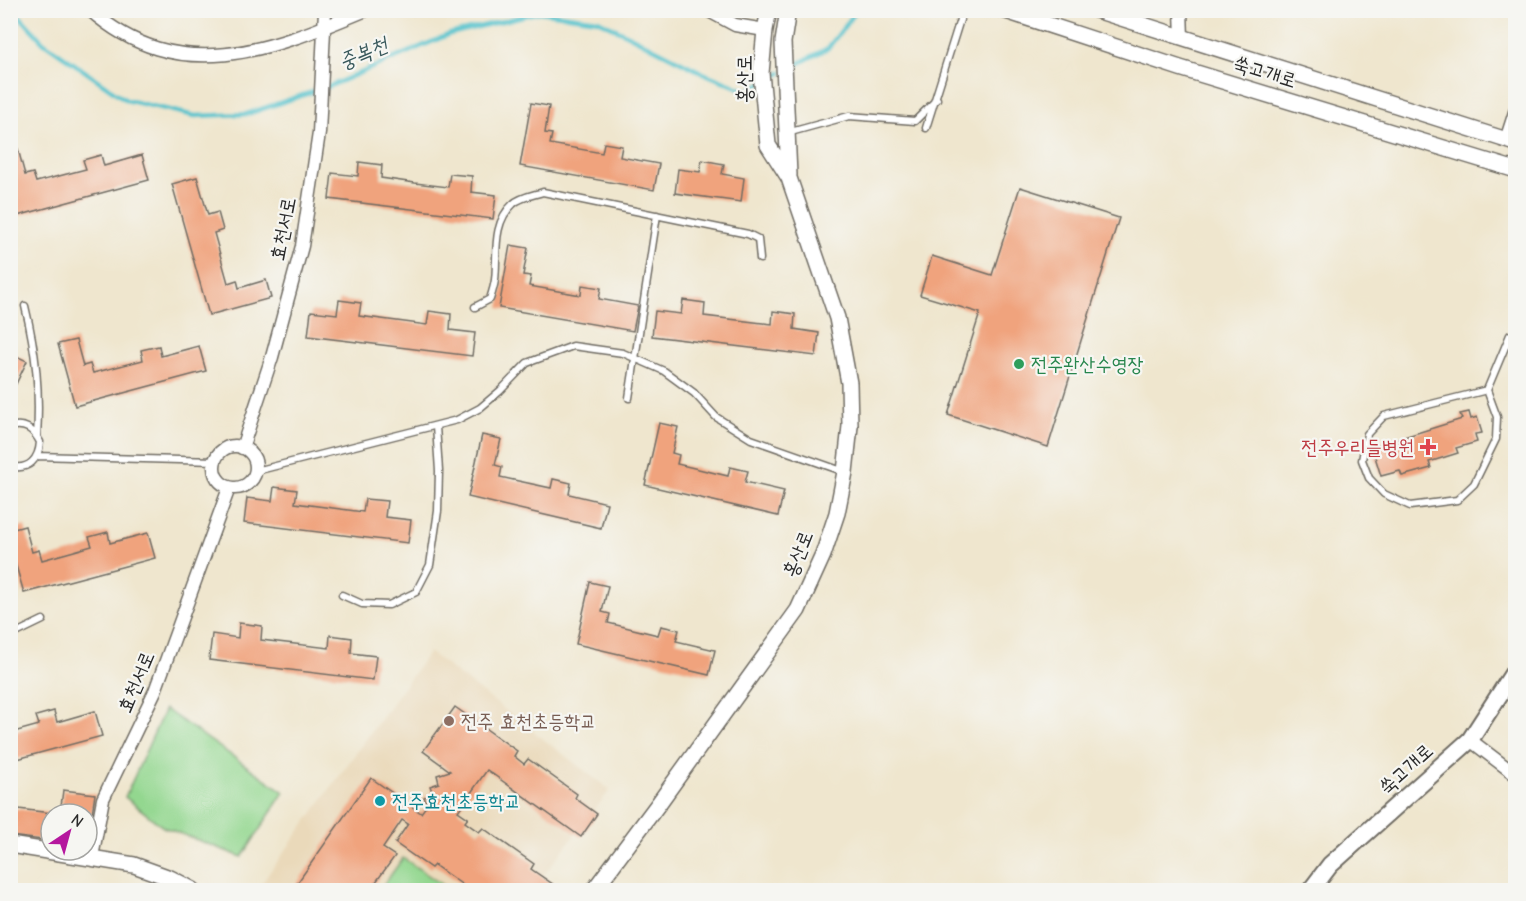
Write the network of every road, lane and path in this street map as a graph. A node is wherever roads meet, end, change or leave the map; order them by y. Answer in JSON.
{"nodes":[{"id":1,"x":90,"y":10,"type":"edge"},
{"id":2,"x":325,"y":10,"type":"edge"},
{"id":3,"x":366,"y":10,"type":"edge"},
{"id":4,"x":707,"y":10,"type":"edge"},
{"id":5,"x":768,"y":10,"type":"edge"},
{"id":6,"x":788,"y":10,"type":"edge"},
{"id":7,"x":963,"y":10,"type":"edge"},
{"id":8,"x":1003,"y":10,"type":"edge"},
{"id":9,"x":1096,"y":10,"type":"edge"},
{"id":10,"x":1181,"y":10,"type":"edge"},
{"id":11,"x":323,"y":27,"type":"junction"},
{"id":12,"x":765,"y":30,"type":"junction"},
{"id":13,"x":1182,"y":38,"type":"junction"},
{"id":14,"x":937,"y":99,"type":"junction"},
{"id":15,"x":1515,"y":110,"type":"edge"},
{"id":16,"x":926,"y":128,"type":"dead end"},
{"id":17,"x":786,"y":133,"type":"junction"},
{"id":18,"x":1511,"y":141,"type":"edge"},
{"id":19,"x":1515,"y":170,"type":"edge"},
{"id":20,"x":789,"y":178,"type":"junction"},
{"id":21,"x":657,"y":216,"type":"junction"},
{"id":22,"x":760,"y":259,"type":"dead end"},
{"id":23,"x":25,"y":306,"type":"dead end"},
{"id":24,"x":475,"y":307,"type":"dead end"},
{"id":25,"x":1515,"y":337,"type":"edge"},
{"id":26,"x":636,"y":359,"type":"junction"},
{"id":27,"x":1487,"y":390,"type":"junction"},
{"id":28,"x":629,"y":398,"type":"dead end"},
{"id":29,"x":436,"y":426,"type":"junction"},
{"id":30,"x":10,"y":427,"type":"edge"},
{"id":31,"x":37,"y":437,"type":"junction"},
{"id":32,"x":242,"y":448,"type":"junction"},
{"id":33,"x":37,"y":456,"type":"junction"},
{"id":34,"x":215,"y":461,"type":"junction"},
{"id":35,"x":10,"y":466,"type":"edge"},
{"id":36,"x":256,"y":471,"type":"junction"},
{"id":37,"x":846,"y":472,"type":"junction"},
{"id":38,"x":229,"y":488,"type":"junction"},
{"id":39,"x":342,"y":595,"type":"dead end"},
{"id":40,"x":43,"y":620,"type":"dead end"},
{"id":41,"x":10,"y":636,"type":"edge"},
{"id":42,"x":1515,"y":669,"type":"edge"},
{"id":43,"x":1470,"y":740,"type":"junction"},
{"id":44,"x":1514,"y":772,"type":"edge"},
{"id":45,"x":99,"y":820,"type":"edge"},
{"id":46,"x":10,"y":845,"type":"edge"},
{"id":47,"x":39,"y":849,"type":"edge"},
{"id":48,"x":99,"y":858,"type":"edge"},
{"id":49,"x":193,"y":891,"type":"edge"},
{"id":50,"x":594,"y":891,"type":"edge"},
{"id":51,"x":1311,"y":891,"type":"edge"}],
"edges":[{"from":1,"to":11,"type":"street"},
{"from":2,"to":11,"type":"street","name":"효천서로"},
{"from":3,"to":11,"type":"street"},
{"from":4,"to":12,"type":"street"},
{"from":5,"to":12,"type":"street","name":"홍산로"},
{"from":6,"to":17,"type":"street","name":"홍산로"},
{"from":7,"to":14,"type":"lane"},
{"from":8,"to":19,"type":"street","name":"쑥고개로"},
{"from":9,"to":13,"type":"street","name":"쑥고개로"},
{"from":10,"to":13,"type":"street"},
{"from":11,"to":32,"type":"street","name":"효천서로"},
{"from":12,"to":20,"type":"street","name":"홍산로"},
{"from":13,"to":18,"type":"street","name":"쑥고개로"},
{"from":14,"to":16,"type":"lane"},
{"from":14,"to":17,"type":"lane"},
{"from":15,"to":18,"type":"street"},
{"from":17,"to":20,"type":"street","name":"홍산로"},
{"from":20,"to":37,"type":"street","name":"홍산로"},
{"from":21,"to":22,"type":"lane"},
{"from":21,"to":24,"type":"lane"},
{"from":21,"to":26,"type":"lane"},
{"from":23,"to":31,"type":"lane"},
{"from":25,"to":27,"type":"lane"},
{"from":26,"to":28,"type":"lane"},
{"from":26,"to":29,"type":"lane"},
{"from":26,"to":37,"type":"lane"},
{"from":27,"to":27,"type":"lane"},
{"from":29,"to":36,"type":"lane"},
{"from":29,"to":39,"type":"lane"},
{"from":30,"to":31,"type":"lane"},
{"from":31,"to":33,"type":"lane"},
{"from":32,"to":34,"type":"street"},
{"from":32,"to":36,"type":"street"},
{"from":33,"to":34,"type":"lane"},
{"from":33,"to":35,"type":"lane"},
{"from":34,"to":38,"type":"street"},
{"from":36,"to":38,"type":"street"},
{"from":37,"to":50,"type":"street","name":"홍산로"},
{"from":38,"to":45,"type":"street","name":"효천서로"},
{"from":40,"to":41,"type":"lane"},
{"from":42,"to":43,"type":"main road","name":"쑥고개로"},
{"from":43,"to":44,"type":"street"},
{"from":43,"to":51,"type":"main road","name":"쑥고개로"},
{"from":46,"to":47,"type":"street"},
{"from":48,"to":49,"type":"street"}]}
